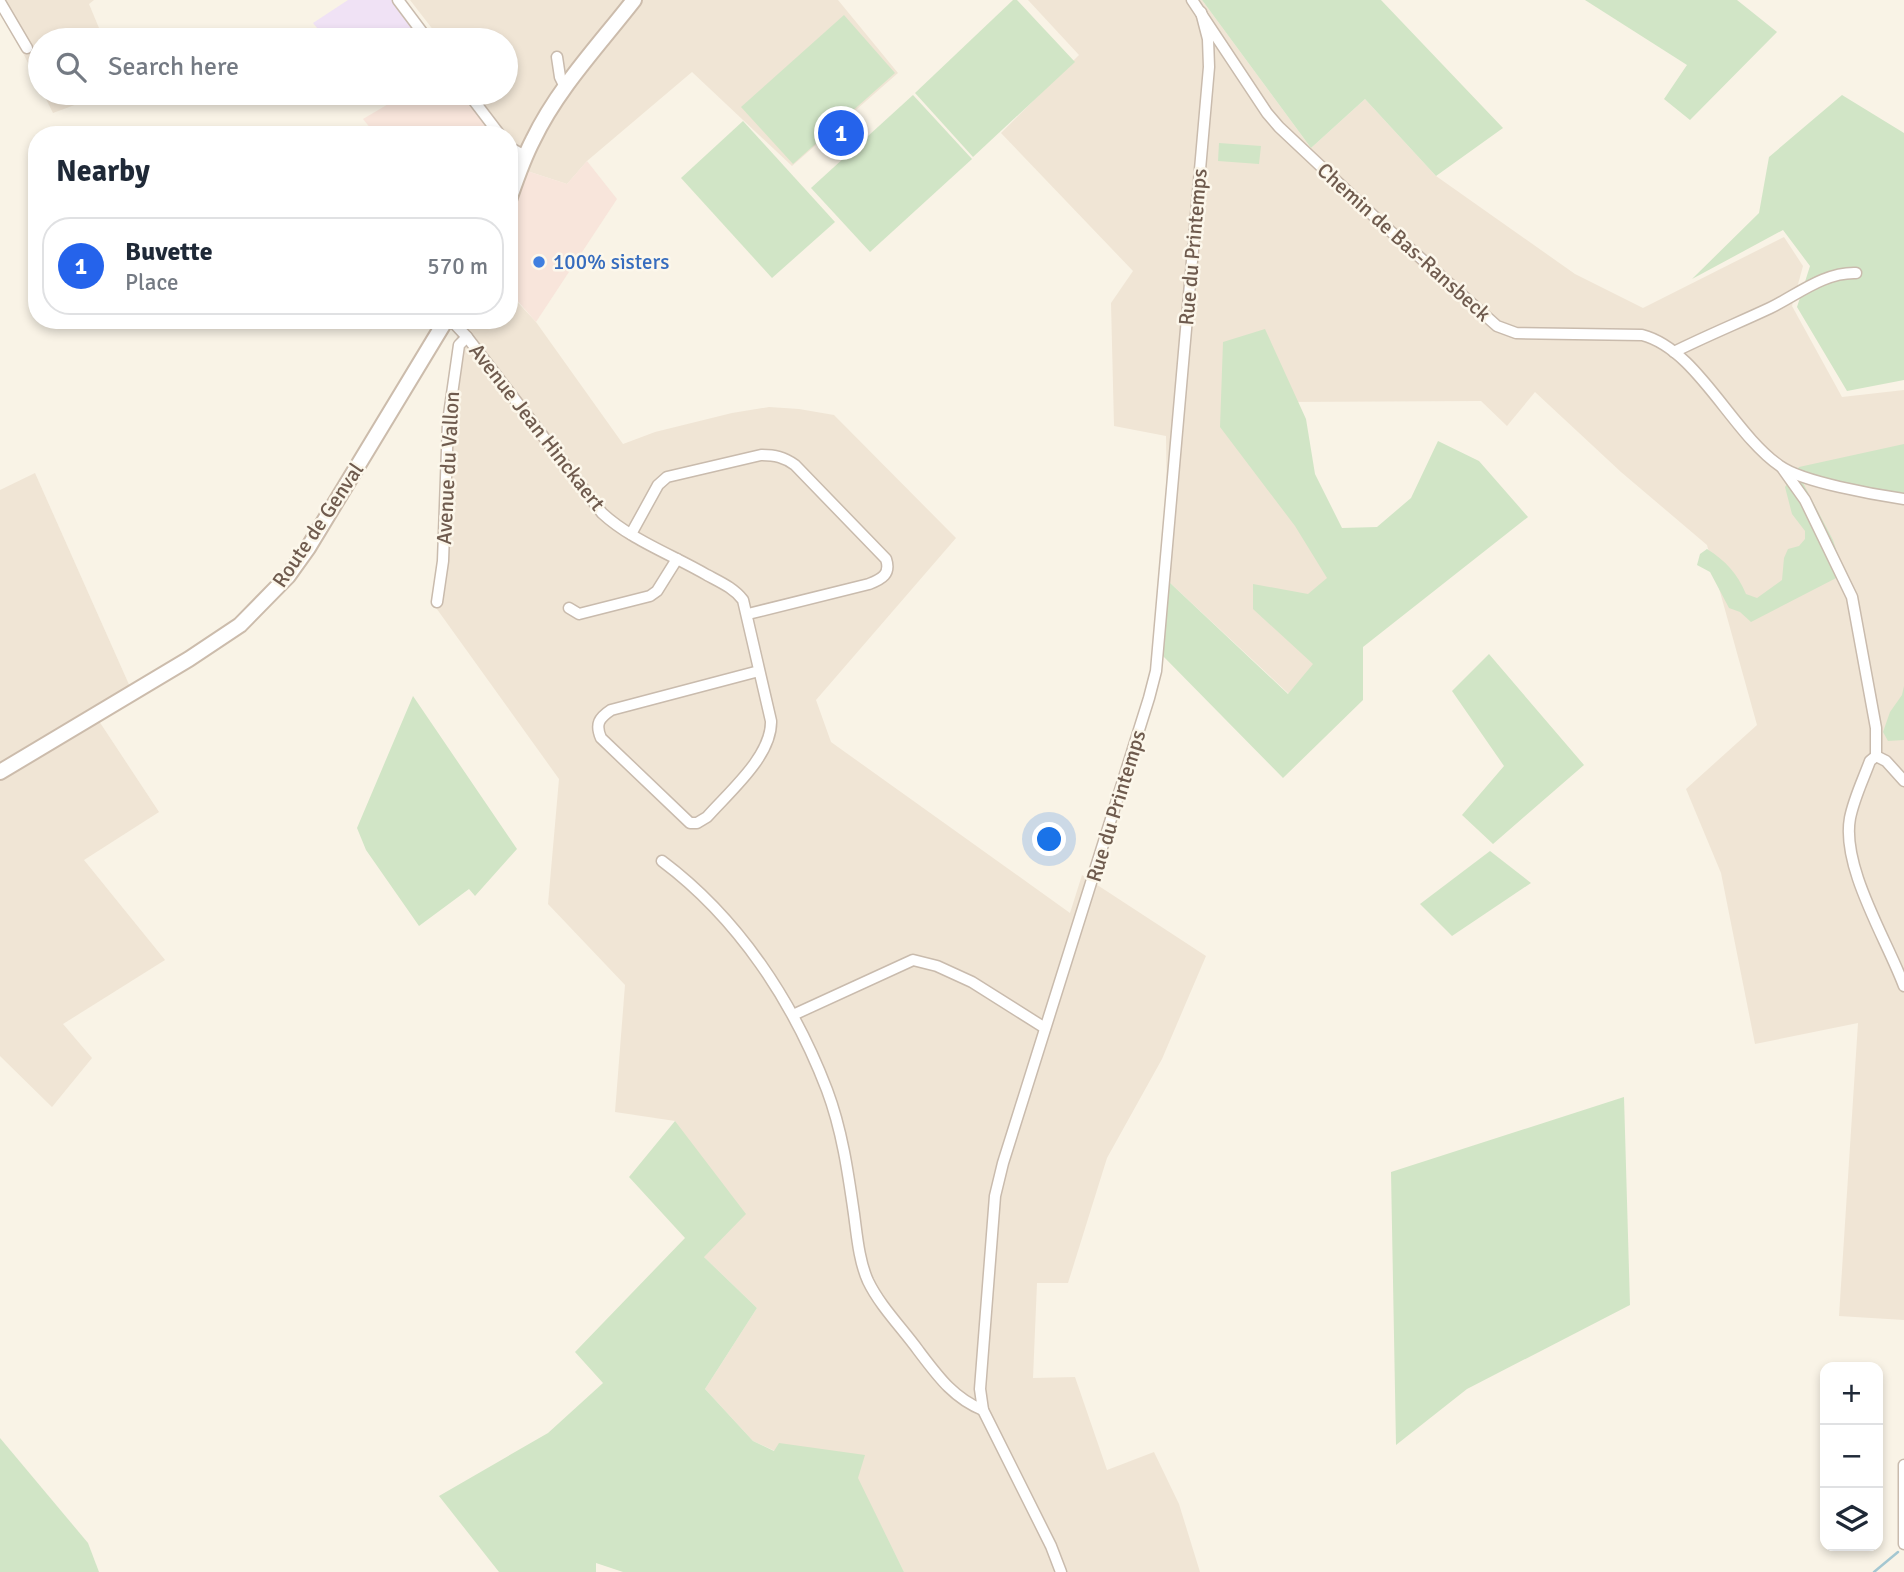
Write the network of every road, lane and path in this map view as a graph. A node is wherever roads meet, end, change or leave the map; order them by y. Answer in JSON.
{"nodes":[{"id":1,"x":398,"y":0,"type":"edge"},
{"id":2,"x":634,"y":0,"type":"edge"},
{"id":3,"x":1192,"y":0,"type":"edge"},
{"id":4,"x":0,"y":2,"type":"edge"},
{"id":5,"x":1200,"y":12,"type":"junction"},
{"id":6,"x":419,"y":28,"type":"edge"},
{"id":7,"x":27,"y":48,"type":"dead end"},
{"id":8,"x":556,"y":57,"type":"dead end"},
{"id":9,"x":565,"y":87,"type":"junction"},
{"id":10,"x":477,"y":105,"type":"edge"},
{"id":11,"x":493,"y":126,"type":"edge"},
{"id":12,"x":518,"y":152,"type":"edge"},
{"id":13,"x":525,"y":156,"type":"junction"},
{"id":14,"x":518,"y":175,"type":"edge"},
{"id":15,"x":1856,"y":274,"type":"dead end"},
{"id":16,"x":443,"y":329,"type":"edge"},
{"id":17,"x":459,"y":329,"type":"edge"},
{"id":18,"x":467,"y":337,"type":"junction"},
{"id":19,"x":1674,"y":352,"type":"junction"},
{"id":20,"x":1782,"y":468,"type":"junction"},
{"id":21,"x":1904,"y":499,"type":"edge"},
{"id":22,"x":631,"y":534,"type":"junction"},
{"id":23,"x":677,"y":559,"type":"junction"},
{"id":24,"x":437,"y":602,"type":"dead end"},
{"id":25,"x":569,"y":608,"type":"dead end"},
{"id":26,"x":748,"y":614,"type":"junction"},
{"id":27,"x":759,"y":671,"type":"junction"},
{"id":28,"x":1876,"y":756,"type":"junction"},
{"id":29,"x":0,"y":772,"type":"edge"},
{"id":30,"x":1904,"y":780,"type":"edge"},
{"id":31,"x":662,"y":861,"type":"dead end"},
{"id":32,"x":1904,"y":986,"type":"edge"},
{"id":33,"x":793,"y":1015,"type":"junction"},
{"id":34,"x":1045,"y":1028,"type":"junction"},
{"id":35,"x":983,"y":1410,"type":"junction"},
{"id":36,"x":1904,"y":1465,"type":"edge"},
{"id":37,"x":1904,"y":1544,"type":"edge"},
{"id":38,"x":1061,"y":1572,"type":"edge"}],
"edges":[{"from":1,"to":6,"type":"street"},
{"from":2,"to":9,"type":"main road"},
{"from":3,"to":5,"type":"street","name":"Chemin de Bas-Ransbeck"},
{"from":4,"to":7,"type":"street"},
{"from":5,"to":19,"type":"street","name":"Chemin de Bas-Ransbeck"},
{"from":5,"to":34,"type":"street","name":"Rue du Printemps"},
{"from":8,"to":9,"type":"street"},
{"from":9,"to":13,"type":"main road"},
{"from":10,"to":11,"type":"street"},
{"from":12,"to":13,"type":"street"},
{"from":13,"to":14,"type":"main road"},
{"from":15,"to":19,"type":"street"},
{"from":16,"to":29,"type":"main road","name":"Route de Genval"},
{"from":17,"to":18,"type":"street","name":"Avenue Jean Hinckaert"},
{"from":18,"to":22,"type":"street","name":"Avenue Jean Hinckaert"},
{"from":18,"to":24,"type":"street","name":"Avenue du Vallon"},
{"from":19,"to":20,"type":"street","name":"Chemin de Bas-Ransbeck"},
{"from":20,"to":21,"type":"street","name":"Chemin de Bas-Ransbeck"},
{"from":20,"to":28,"type":"street"},
{"from":22,"to":23,"type":"street","name":"Avenue Jean Hinckaert"},
{"from":22,"to":26,"type":"street"},
{"from":23,"to":25,"type":"street"},
{"from":23,"to":26,"type":"street","name":"Avenue Jean Hinckaert"},
{"from":26,"to":27,"type":"street","name":"Avenue Jean Hinckaert"},
{"from":27,"to":27,"type":"street","name":"Avenue Jean Hinckaert"},
{"from":28,"to":30,"type":"street"},
{"from":28,"to":32,"type":"street"},
{"from":31,"to":33,"type":"street"},
{"from":33,"to":34,"type":"street"},
{"from":33,"to":35,"type":"street"},
{"from":34,"to":35,"type":"street","name":"Rue du Printemps"},
{"from":35,"to":38,"type":"street","name":"Rue du Printemps"},
{"from":36,"to":37,"type":"street"}]}
